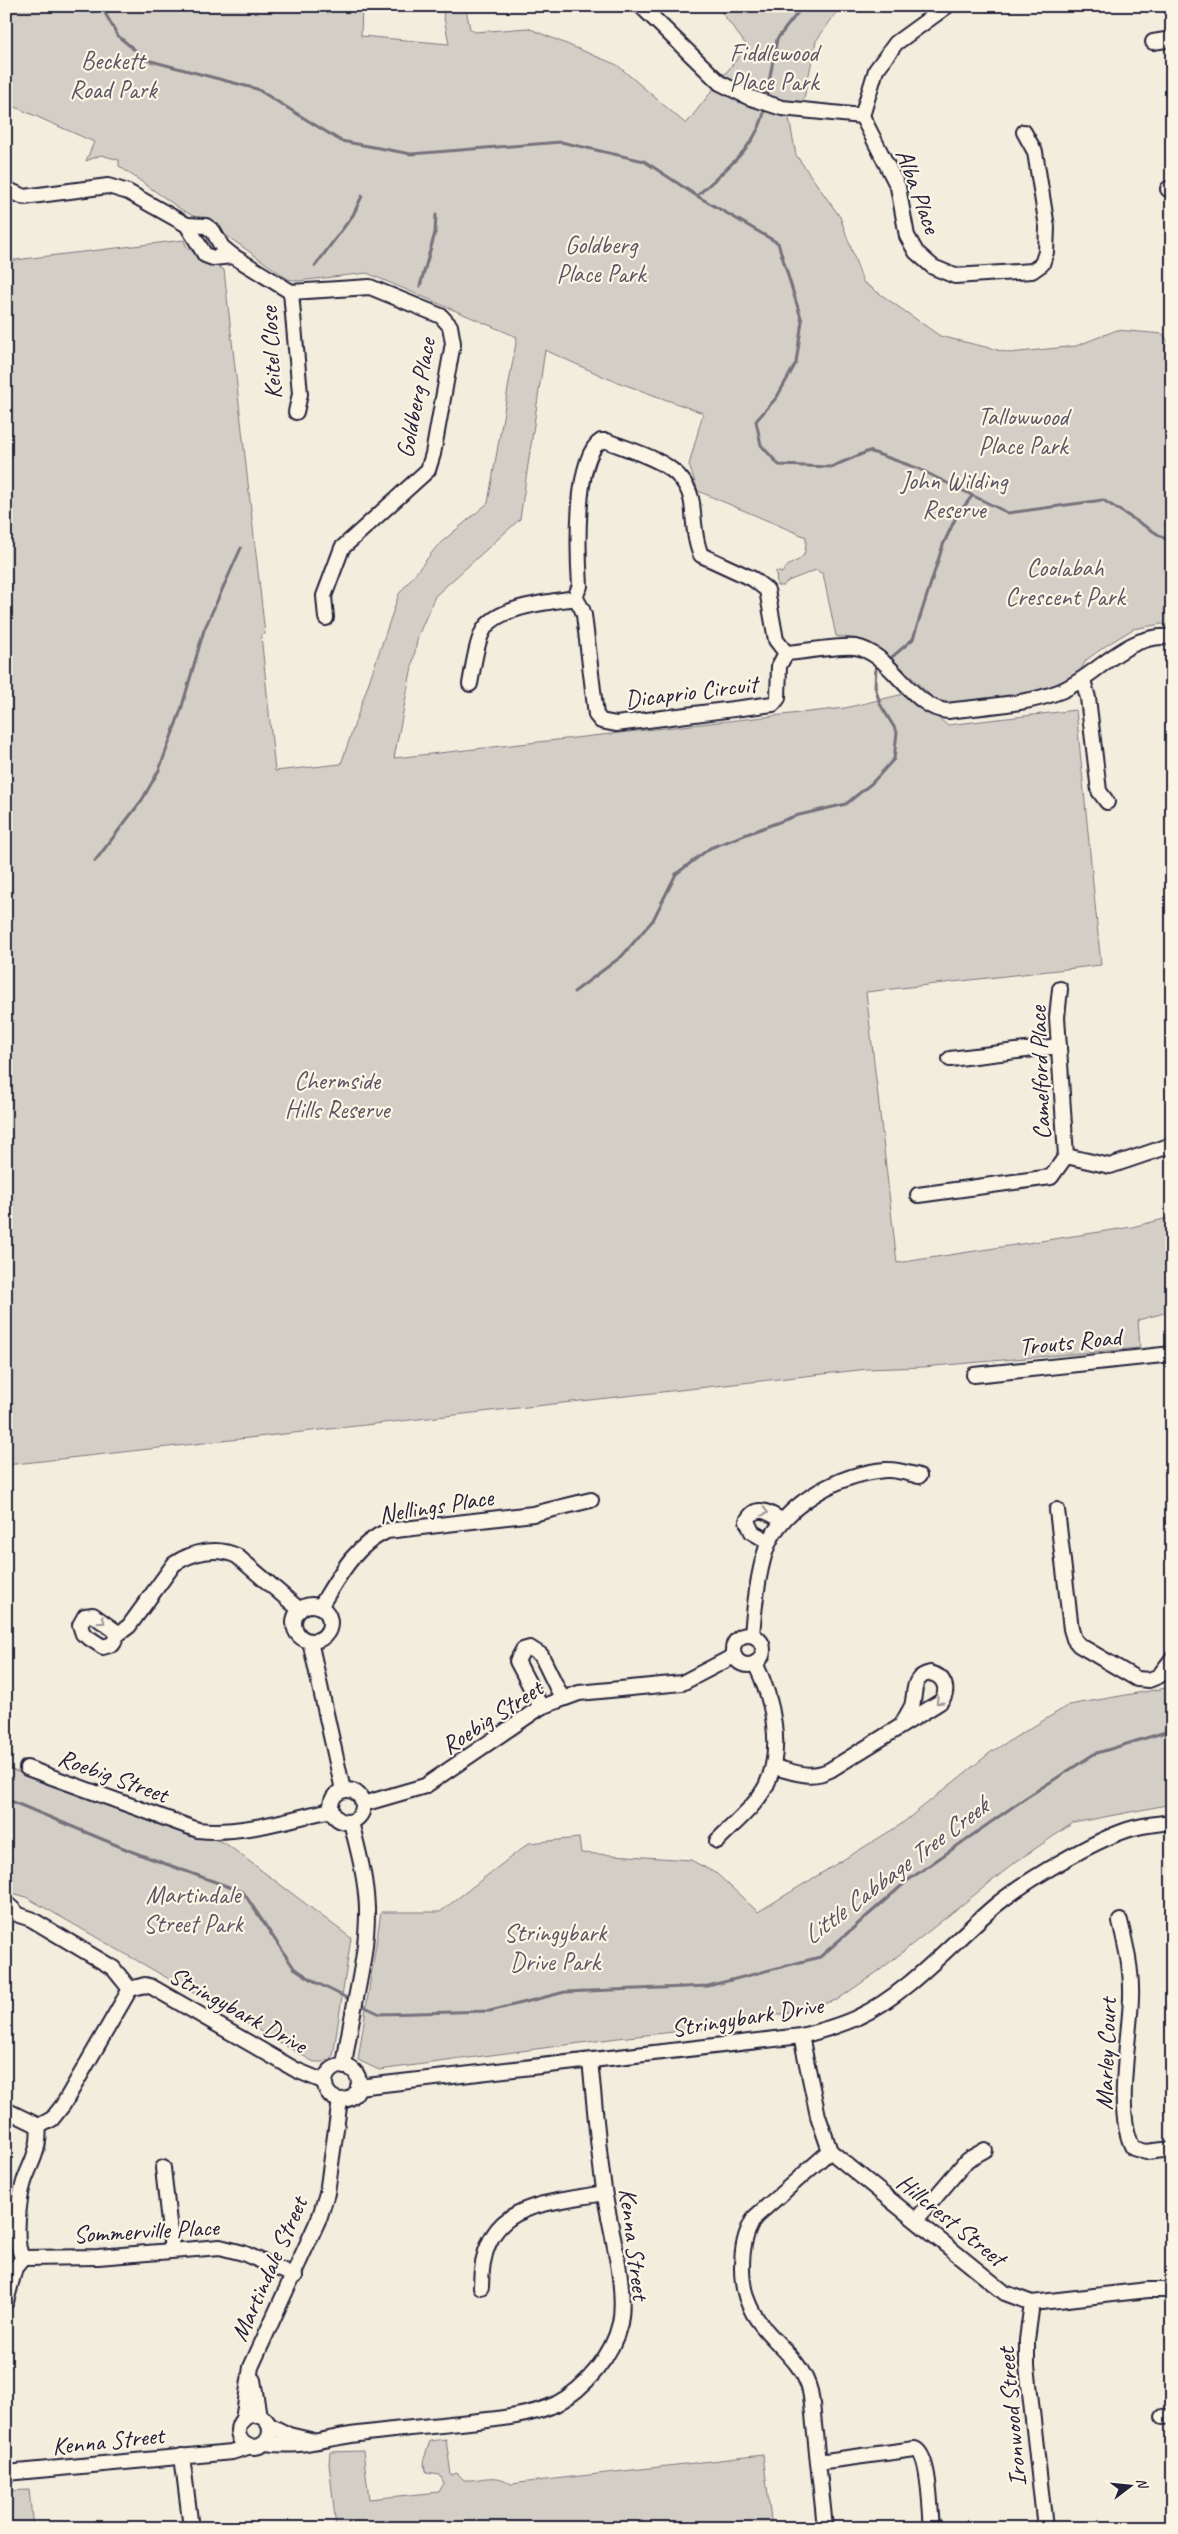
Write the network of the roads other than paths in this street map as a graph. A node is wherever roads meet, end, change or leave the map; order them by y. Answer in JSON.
{"nodes":[{"id":1,"x":641,"y":6,"type":"edge"},
{"id":2,"x":947,"y":6,"type":"edge"},
{"id":3,"x":1172,"y":39,"type":"edge"},
{"id":4,"x":1153,"y":42,"type":"dead end"},
{"id":5,"x":862,"y":116,"type":"junction"},
{"id":6,"x":1024,"y":132,"type":"dead end"},
{"id":7,"x":6,"y":189,"type":"edge"},
{"id":8,"x":187,"y":225,"type":"junction"},
{"id":9,"x":233,"y":256,"type":"junction"},
{"id":10,"x":291,"y":292,"type":"junction"},
{"id":11,"x":296,"y":412,"type":"dead end"},
{"id":12,"x":576,"y":598,"type":"junction"},
{"id":13,"x":326,"y":618,"type":"dead end"},
{"id":14,"x":1172,"y":637,"type":"edge"},
{"id":15,"x":786,"y":654,"type":"junction"},
{"id":16,"x":1084,"y":680,"type":"junction"},
{"id":17,"x":470,"y":684,"type":"dead end"},
{"id":18,"x":1107,"y":802,"type":"dead end"},
{"id":19,"x":1060,"y":989,"type":"dead end"},
{"id":20,"x":1059,"y":1046,"type":"junction"},
{"id":21,"x":950,"y":1059,"type":"dead end"},
{"id":22,"x":1172,"y":1145,"type":"edge"},
{"id":23,"x":1066,"y":1156,"type":"junction"},
{"id":24,"x":918,"y":1195,"type":"dead end"},
{"id":25,"x":1172,"y":1354,"type":"edge"},
{"id":26,"x":974,"y":1375,"type":"dead end"},
{"id":27,"x":919,"y":1476,"type":"dead end"},
{"id":28,"x":591,"y":1500,"type":"dead end"},
{"id":29,"x":1057,"y":1510,"type":"dead end"},
{"id":30,"x":784,"y":1521,"type":"junction"},
{"id":31,"x":769,"y":1542,"type":"junction"},
{"id":32,"x":320,"y":1606,"type":"junction"},
{"id":33,"x":300,"y":1610,"type":"junction"},
{"id":34,"x":117,"y":1635,"type":"dead end"},
{"id":35,"x":752,"y":1636,"type":"junction"},
{"id":36,"x":310,"y":1641,"type":"junction"},
{"id":37,"x":734,"y":1656,"type":"junction"},
{"id":38,"x":1172,"y":1659,"type":"edge"},
{"id":39,"x":755,"y":1663,"type":"junction"},
{"id":40,"x":562,"y":1698,"type":"junction"},
{"id":41,"x":541,"y":1708,"type":"junction"},
{"id":42,"x":902,"y":1724,"type":"dead end"},
{"id":43,"x":774,"y":1767,"type":"junction"},
{"id":44,"x":27,"y":1768,"type":"dead end"},
{"id":45,"x":343,"y":1790,"type":"junction"},
{"id":46,"x":363,"y":1804,"type":"junction"},
{"id":47,"x":332,"y":1810,"type":"junction"},
{"id":48,"x":351,"y":1822,"type":"junction"},
{"id":49,"x":1172,"y":1822,"type":"edge"},
{"id":50,"x":717,"y":1841,"type":"dead end"},
{"id":51,"x":6,"y":1903,"type":"edge"},
{"id":52,"x":1120,"y":1922,"type":"dead end"},
{"id":53,"x":130,"y":1989,"type":"junction"},
{"id":54,"x":801,"y":2036,"type":"junction"},
{"id":55,"x":590,"y":2061,"type":"junction"},
{"id":56,"x":344,"y":2067,"type":"junction"},
{"id":57,"x":325,"y":2082,"type":"junction"},
{"id":58,"x":358,"y":2088,"type":"junction"},
{"id":59,"x":340,"y":2100,"type":"junction"},
{"id":60,"x":6,"y":2110,"type":"edge"},
{"id":61,"x":39,"y":2126,"type":"junction"},
{"id":62,"x":1172,"y":2149,"type":"edge"},
{"id":63,"x":985,"y":2150,"type":"dead end"},
{"id":64,"x":830,"y":2151,"type":"junction"},
{"id":65,"x":163,"y":2168,"type":"dead end"},
{"id":66,"x":604,"y":2193,"type":"junction"},
{"id":67,"x":916,"y":2220,"type":"junction"},
{"id":68,"x":172,"y":2250,"type":"junction"},
{"id":69,"x":24,"y":2258,"type":"junction"},
{"id":70,"x":295,"y":2276,"type":"junction"},
{"id":71,"x":481,"y":2287,"type":"dead end"},
{"id":72,"x":1172,"y":2290,"type":"edge"},
{"id":73,"x":6,"y":2302,"type":"edge"},
{"id":74,"x":1032,"y":2303,"type":"junction"},
{"id":75,"x":251,"y":2367,"type":"junction"},
{"id":76,"x":243,"y":2420,"type":"junction"},
{"id":77,"x":264,"y":2420,"type":"junction"},
{"id":78,"x":238,"y":2433,"type":"junction"},
{"id":79,"x":313,"y":2441,"type":"junction"},
{"id":80,"x":266,"y":2443,"type":"junction"},
{"id":81,"x":248,"y":2446,"type":"junction"},
{"id":82,"x":215,"y":2452,"type":"junction"},
{"id":83,"x":182,"y":2456,"type":"junction"},
{"id":84,"x":818,"y":2462,"type":"junction"},
{"id":85,"x":6,"y":2473,"type":"edge"},
{"id":86,"x":191,"y":2528,"type":"edge"},
{"id":87,"x":826,"y":2528,"type":"edge"},
{"id":88,"x":932,"y":2528,"type":"edge"},
{"id":89,"x":1045,"y":2528,"type":"edge"}],
"edges":[{"from":1,"to":5,"type":"street"},
{"from":2,"to":5,"type":"street"},
{"from":3,"to":4,"type":"street"},
{"from":5,"to":6,"type":"street","name":"Alba Place"},
{"from":7,"to":8,"type":"street"},
{"from":8,"to":9,"type":"street"},
{"from":8,"to":9,"type":"street"},
{"from":9,"to":10,"type":"street"},
{"from":10,"to":11,"type":"street","name":"Keitel Close"},
{"from":10,"to":13,"type":"street","name":"Goldberg Place"},
{"from":12,"to":15,"type":"street","name":"Dicaprio Circuit"},
{"from":12,"to":15,"type":"street","name":"Dicaprio Circuit"},
{"from":12,"to":17,"type":"street"},
{"from":14,"to":16,"type":"street"},
{"from":15,"to":16,"type":"street"},
{"from":16,"to":18,"type":"street"},
{"from":19,"to":20,"type":"street","name":"Camelford Place"},
{"from":20,"to":21,"type":"street"},
{"from":20,"to":23,"type":"street","name":"Camelford Place"},
{"from":22,"to":23,"type":"street"},
{"from":23,"to":24,"type":"street"},
{"from":25,"to":26,"type":"street","name":"Trouts Road"},
{"from":27,"to":30,"type":"street"},
{"from":28,"to":32,"type":"street","name":"Nellings Place"},
{"from":29,"to":38,"type":"street"},
{"from":30,"to":31,"type":"street"},
{"from":31,"to":30,"type":"street","one_way":true},
{"from":31,"to":35,"type":"street"},
{"from":32,"to":33,"type":"street"},
{"from":32,"to":36,"type":"street"},
{"from":33,"to":34,"type":"street"},
{"from":33,"to":36,"type":"street"},
{"from":35,"to":37,"type":"street"},
{"from":35,"to":39,"type":"street"},
{"from":36,"to":45,"type":"street"},
{"from":37,"to":39,"type":"street"},
{"from":37,"to":40,"type":"street","name":"Roebig Street"},
{"from":39,"to":43,"type":"street"},
{"from":40,"to":41,"type":"street","name":"Roebig Street"},
{"from":40,"to":41,"type":"street"},
{"from":41,"to":46,"type":"street","name":"Roebig Street"},
{"from":42,"to":43,"type":"street"},
{"from":43,"to":50,"type":"street"},
{"from":44,"to":47,"type":"street","name":"Roebig Street"},
{"from":45,"to":46,"type":"street"},
{"from":45,"to":47,"type":"street"},
{"from":46,"to":48,"type":"street"},
{"from":47,"to":48,"type":"street"},
{"from":48,"to":56,"type":"street"},
{"from":49,"to":54,"type":"street","name":"Stringybark Drive"},
{"from":51,"to":53,"type":"street","name":"Stringybark Drive"},
{"from":52,"to":62,"type":"street","name":"Marley Court"},
{"from":53,"to":57,"type":"street","name":"Stringybark Drive"},
{"from":53,"to":61,"type":"street"},
{"from":54,"to":55,"type":"street","name":"Stringybark Drive"},
{"from":54,"to":64,"type":"street"},
{"from":55,"to":58,"type":"street","name":"Stringybark Drive"},
{"from":55,"to":66,"type":"street","name":"Kenna Street"},
{"from":56,"to":57,"type":"street","name":"Stringybark Drive"},
{"from":56,"to":58,"type":"street"},
{"from":57,"to":59,"type":"street","name":"Stringybark Drive"},
{"from":58,"to":59,"type":"street","name":"Stringybark Drive"},
{"from":59,"to":70,"type":"street","name":"Martindale Street"},
{"from":60,"to":61,"type":"street"},
{"from":61,"to":69,"type":"street"},
{"from":63,"to":67,"type":"street"},
{"from":64,"to":67,"type":"street","name":"Hillcrest Street"},
{"from":64,"to":84,"type":"street"},
{"from":65,"to":68,"type":"street"},
{"from":66,"to":71,"type":"street"},
{"from":66,"to":79,"type":"street","name":"Kenna Street"},
{"from":67,"to":74,"type":"street","name":"Hillcrest Street"},
{"from":68,"to":69,"type":"street","name":"Sommerville Place"},
{"from":68,"to":70,"type":"street","name":"Sommerville Place"},
{"from":69,"to":73,"type":"street"},
{"from":70,"to":75,"type":"street","name":"Martindale Street"},
{"from":72,"to":74,"type":"street","name":"Hillcrest Street"},
{"from":74,"to":89,"type":"street","name":"Ironwood Street"},
{"from":75,"to":76,"type":"street","name":"Martindale Street"},
{"from":75,"to":77,"type":"street","name":"Martindale Street"},
{"from":76,"to":77,"type":"street"},
{"from":76,"to":78,"type":"street"},
{"from":77,"to":79,"type":"street","name":"Kenna Street"},
{"from":77,"to":80,"type":"street"},
{"from":78,"to":81,"type":"street"},
{"from":78,"to":82,"type":"street"},
{"from":79,"to":80,"type":"street","name":"Kenna Street"},
{"from":80,"to":81,"type":"street","name":"Kenna Street"},
{"from":81,"to":82,"type":"street","name":"Kenna Street"},
{"from":82,"to":83,"type":"street","name":"Kenna Street"},
{"from":83,"to":85,"type":"street","name":"Kenna Street"},
{"from":83,"to":86,"type":"street"},
{"from":84,"to":87,"type":"street"},
{"from":84,"to":88,"type":"street"}]}
